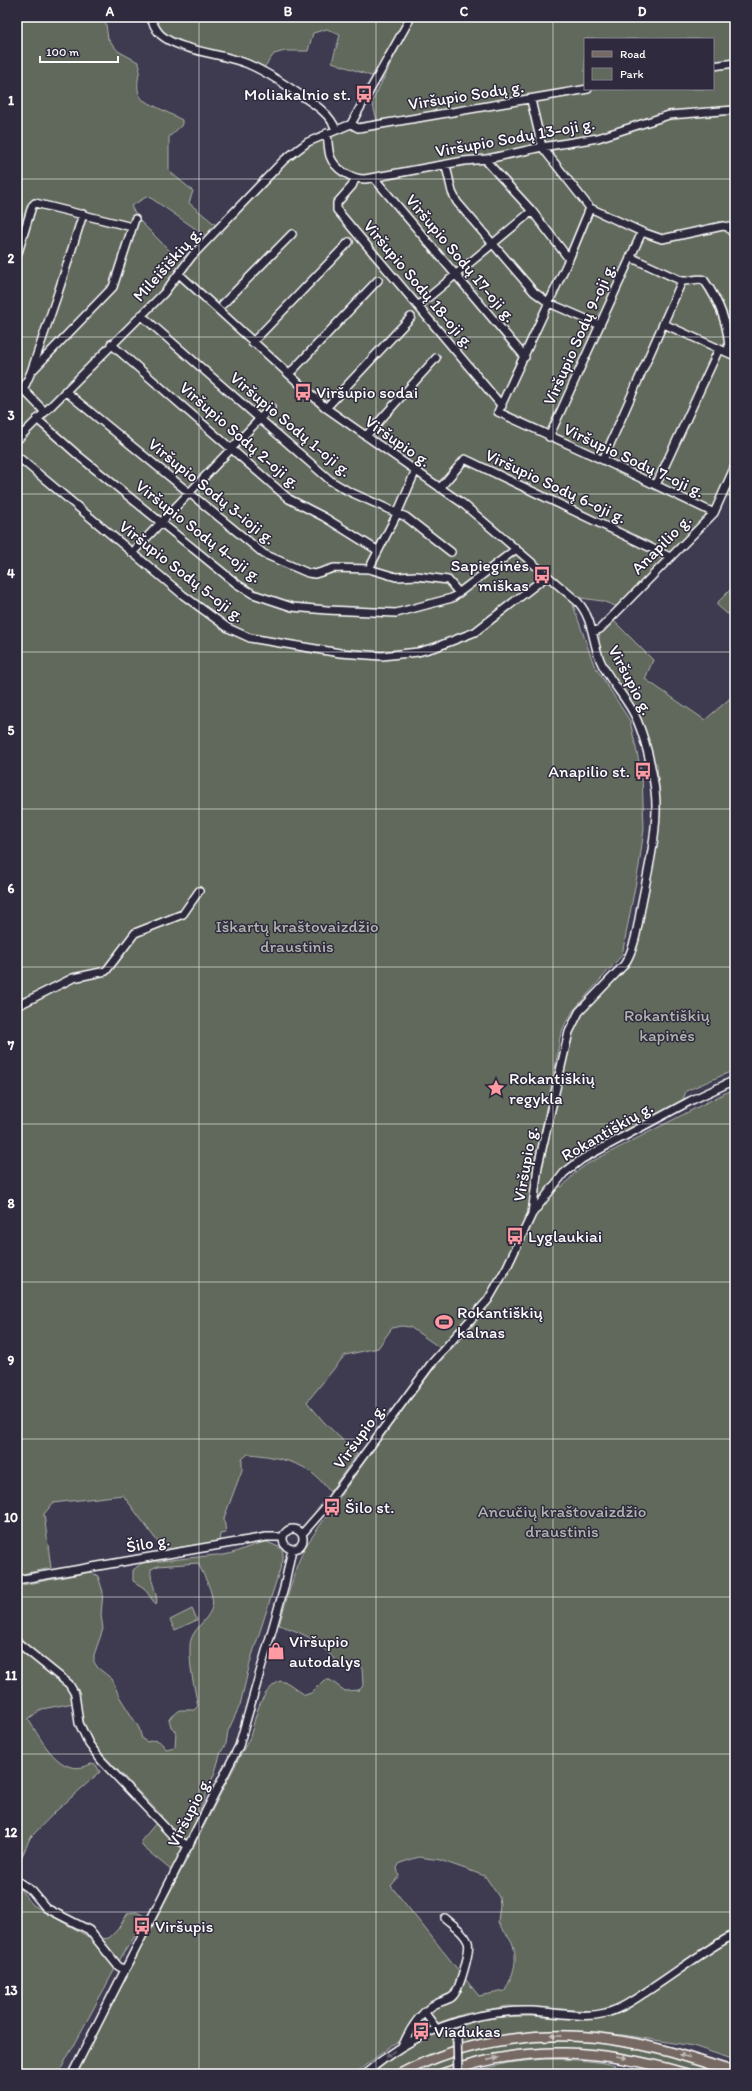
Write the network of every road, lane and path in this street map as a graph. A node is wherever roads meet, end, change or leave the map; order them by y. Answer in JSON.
{"nodes":[{"id":1,"x":150,"y":17,"type":"edge"},
{"id":2,"x":411,"y":17,"type":"edge"},
{"id":3,"x":735,"y":63,"type":"edge"},
{"id":4,"x":714,"y":66,"type":"edge"},
{"id":5,"x":584,"y":90,"type":"edge"},
{"id":6,"x":531,"y":100,"type":"junction"},
{"id":7,"x":735,"y":110,"type":"edge"},
{"id":8,"x":351,"y":124,"type":"junction"},
{"id":9,"x":336,"y":130,"type":"junction"},
{"id":10,"x":327,"y":133,"type":"junction"},
{"id":11,"x":542,"y":147,"type":"junction"},
{"id":12,"x":487,"y":159,"type":"junction"},
{"id":13,"x":446,"y":166,"type":"junction"},
{"id":14,"x":374,"y":178,"type":"junction"},
{"id":15,"x":355,"y":179,"type":"junction"},
{"id":16,"x":590,"y":208,"type":"junction"},
{"id":17,"x":532,"y":211,"type":"junction"},
{"id":18,"x":83,"y":214,"type":"junction"},
{"id":19,"x":135,"y":219,"type":"dead end"},
{"id":20,"x":132,"y":227,"type":"junction"},
{"id":21,"x":642,"y":232,"type":"junction"},
{"id":22,"x":292,"y":234,"type":"dead end"},
{"id":23,"x":735,"y":236,"type":"edge"},
{"id":24,"x":349,"y":242,"type":"dead end"},
{"id":25,"x":493,"y":244,"type":"junction"},
{"id":26,"x":17,"y":256,"type":"edge"},
{"id":27,"x":630,"y":257,"type":"junction"},
{"id":28,"x":569,"y":259,"type":"junction"},
{"id":29,"x":179,"y":274,"type":"junction"},
{"id":30,"x":455,"y":275,"type":"junction"},
{"id":31,"x":378,"y":280,"type":"dead end"},
{"id":32,"x":682,"y":281,"type":"junction"},
{"id":33,"x":549,"y":303,"type":"junction"},
{"id":34,"x":223,"y":304,"type":"dead end"},
{"id":35,"x":418,"y":306,"type":"junction"},
{"id":36,"x":141,"y":316,"type":"junction"},
{"id":37,"x":411,"y":317,"type":"dead end"},
{"id":38,"x":664,"y":324,"type":"junction"},
{"id":39,"x":600,"y":325,"type":"junction"},
{"id":40,"x":252,"y":343,"type":"junction"},
{"id":41,"x":112,"y":344,"type":"junction"},
{"id":42,"x":719,"y":349,"type":"junction"},
{"id":43,"x":732,"y":355,"type":"edge"},
{"id":44,"x":525,"y":357,"type":"junction"},
{"id":45,"x":436,"y":358,"type":"dead end"},
{"id":46,"x":293,"y":370,"type":"dead end"},
{"id":47,"x":31,"y":372,"type":"junction"},
{"id":48,"x":17,"y":383,"type":"edge"},
{"id":49,"x":23,"y":390,"type":"junction"},
{"id":50,"x":65,"y":391,"type":"junction"},
{"id":51,"x":271,"y":407,"type":"dead end"},
{"id":52,"x":326,"y":408,"type":"junction"},
{"id":53,"x":500,"y":409,"type":"junction"},
{"id":54,"x":44,"y":411,"type":"junction"},
{"id":55,"x":37,"y":418,"type":"junction"},
{"id":56,"x":260,"y":419,"type":"junction"},
{"id":57,"x":366,"y":436,"type":"junction"},
{"id":58,"x":549,"y":437,"type":"junction"},
{"id":59,"x":17,"y":440,"type":"edge"},
{"id":60,"x":232,"y":448,"type":"junction"},
{"id":61,"x":17,"y":456,"type":"edge"},
{"id":62,"x":603,"y":460,"type":"junction"},
{"id":63,"x":735,"y":466,"type":"edge"},
{"id":64,"x":415,"y":472,"type":"junction"},
{"id":65,"x":656,"y":485,"type":"junction"},
{"id":66,"x":440,"y":488,"type":"junction"},
{"id":67,"x":189,"y":492,"type":"junction"},
{"id":68,"x":397,"y":514,"type":"junction"},
{"id":69,"x":714,"y":514,"type":"junction"},
{"id":70,"x":161,"y":521,"type":"junction"},
{"id":71,"x":516,"y":549,"type":"junction"},
{"id":72,"x":377,"y":550,"type":"junction"},
{"id":73,"x":451,"y":552,"type":"dead end"},
{"id":74,"x":132,"y":553,"type":"junction"},
{"id":75,"x":670,"y":557,"type":"junction"},
{"id":76,"x":369,"y":569,"type":"junction"},
{"id":77,"x":547,"y":576,"type":"junction"},
{"id":78,"x":459,"y":593,"type":"junction"},
{"id":79,"x":593,"y":632,"type":"junction"},
{"id":80,"x":199,"y":890,"type":"dead end"},
{"id":81,"x":17,"y":1006,"type":"edge"},
{"id":82,"x":735,"y":1080,"type":"edge"},
{"id":83,"x":532,"y":1214,"type":"junction"},
{"id":84,"x":520,"y":1238,"type":"joint"},
{"id":85,"x":302,"y":1534,"type":"junction"},
{"id":86,"x":283,"y":1537,"type":"junction"},
{"id":87,"x":292,"y":1549,"type":"junction"},
{"id":88,"x":17,"y":1580,"type":"edge"},
{"id":89,"x":17,"y":1642,"type":"edge"},
{"id":90,"x":189,"y":1846,"type":"junction"},
{"id":91,"x":17,"y":1880,"type":"edge"},
{"id":92,"x":445,"y":1918,"type":"dead end"},
{"id":93,"x":735,"y":1934,"type":"edge"},
{"id":94,"x":125,"y":1970,"type":"junction"},
{"id":95,"x":425,"y":2013,"type":"junction"},
{"id":96,"x":456,"y":2022,"type":"junction"},
{"id":97,"x":436,"y":2028,"type":"junction"},
{"id":98,"x":403,"y":2045,"type":"junction"},
{"id":99,"x":735,"y":2072,"type":"edge"},
{"id":100,"x":72,"y":2074,"type":"edge"},
{"id":101,"x":365,"y":2074,"type":"edge"},
{"id":102,"x":400,"y":2074,"type":"edge"},
{"id":103,"x":442,"y":2074,"type":"edge"},
{"id":104,"x":458,"y":2074,"type":"edge"},
{"id":105,"x":687,"y":2074,"type":"edge"}],
"edges":[{"from":1,"to":9,"type":"street"},
{"from":2,"to":8,"type":"street"},
{"from":3,"to":4,"type":"street"},
{"from":5,"to":6,"type":"street","name":"Viršupio Sodų g."},
{"from":6,"to":8,"type":"street","name":"Viršupio Sodų g."},
{"from":6,"to":11,"type":"street"},
{"from":7,"to":11,"type":"street","name":"Viršupio Sodų 13-oji g."},
{"from":8,"to":9,"type":"street","name":"Mileišiškių g."},
{"from":9,"to":10,"type":"street","name":"Mileišiškių g."},
{"from":10,"to":15,"type":"street"},
{"from":10,"to":29,"type":"street","name":"Mileišiškių g."},
{"from":11,"to":12,"type":"street","name":"Viršupio Sodų 13-oji g."},
{"from":11,"to":16,"type":"street"},
{"from":12,"to":13,"type":"street","name":"Viršupio Sodų 13-oji g."},
{"from":12,"to":17,"type":"street"},
{"from":13,"to":14,"type":"street","name":"Viršupio Sodų 13-oji g."},
{"from":13,"to":25,"type":"street"},
{"from":14,"to":15,"type":"street","name":"Viršupio Sodų 13-oji g."},
{"from":14,"to":30,"type":"street","name":"Viršupio Sodų 17-oji g."},
{"from":15,"to":35,"type":"street","name":"Viršupio Sodų 18-oji g."},
{"from":16,"to":21,"type":"street"},
{"from":16,"to":28,"type":"street"},
{"from":17,"to":25,"type":"street"},
{"from":17,"to":28,"type":"street"},
{"from":18,"to":20,"type":"street"},
{"from":18,"to":26,"type":"street"},
{"from":18,"to":47,"type":"street"},
{"from":19,"to":20,"type":"street"},
{"from":20,"to":47,"type":"street"},
{"from":21,"to":23,"type":"street"},
{"from":21,"to":27,"type":"street"},
{"from":22,"to":34,"type":"street"},
{"from":24,"to":40,"type":"street"},
{"from":25,"to":30,"type":"street"},
{"from":25,"to":33,"type":"street"},
{"from":27,"to":32,"type":"street","name":"Viršupio Sodų 9-oji g."},
{"from":27,"to":39,"type":"street","name":"Viršupio Sodų 9-oji g."},
{"from":28,"to":33,"type":"street"},
{"from":29,"to":36,"type":"street","name":"Mileišiškių g."},
{"from":29,"to":40,"type":"street","name":"Viršupio g."},
{"from":30,"to":35,"type":"street"},
{"from":30,"to":44,"type":"street","name":"Viršupio Sodų 17-oji g."},
{"from":31,"to":46,"type":"street"},
{"from":32,"to":38,"type":"street"},
{"from":32,"to":43,"type":"street"},
{"from":33,"to":39,"type":"street"},
{"from":33,"to":44,"type":"street"},
{"from":35,"to":53,"type":"street","name":"Viršupio Sodų 18-oji g."},
{"from":36,"to":41,"type":"street","name":"Mileišiškių g."},
{"from":36,"to":56,"type":"street","name":"Viršupio Sodų 1-oji g."},
{"from":37,"to":52,"type":"street"},
{"from":38,"to":42,"type":"street"},
{"from":38,"to":62,"type":"street"},
{"from":39,"to":58,"type":"street","name":"Viršupio Sodų 9-oji g."},
{"from":40,"to":52,"type":"street","name":"Viršupio g."},
{"from":41,"to":50,"type":"street","name":"Mileišiškių g."},
{"from":41,"to":60,"type":"street","name":"Viršupio Sodų 2-oji g."},
{"from":42,"to":43,"type":"street"},
{"from":42,"to":65,"type":"street"},
{"from":44,"to":53,"type":"street"},
{"from":45,"to":57,"type":"street"},
{"from":47,"to":49,"type":"street"},
{"from":48,"to":49,"type":"street"},
{"from":49,"to":54,"type":"street"},
{"from":50,"to":54,"type":"street","name":"Mileišiškių g."},
{"from":50,"to":67,"type":"street","name":"Viršupio Sodų 3-ioji g."},
{"from":51,"to":56,"type":"street"},
{"from":52,"to":57,"type":"street","name":"Viršupio g."},
{"from":53,"to":58,"type":"street","name":"Viršupio Sodų 7-oji g."},
{"from":54,"to":55,"type":"street","name":"Mileišiškių g."},
{"from":55,"to":59,"type":"street","name":"Mileišiškių g."},
{"from":55,"to":70,"type":"street","name":"Viršupio Sodų 4-oji g."},
{"from":56,"to":60,"type":"street"},
{"from":56,"to":68,"type":"street","name":"Viršupio Sodų 1-oji g."},
{"from":57,"to":64,"type":"street","name":"Viršupio g."},
{"from":58,"to":62,"type":"street","name":"Viršupio Sodų 7-oji g."},
{"from":60,"to":67,"type":"street"},
{"from":60,"to":72,"type":"street","name":"Viršupio Sodų 2-oji g."},
{"from":61,"to":74,"type":"street","name":"Viršupio Sodų 5-oji g."},
{"from":62,"to":65,"type":"street","name":"Viršupio Sodų 7-oji g."},
{"from":63,"to":69,"type":"street","name":"Anapilio g."},
{"from":64,"to":66,"type":"street","name":"Viršupio g."},
{"from":64,"to":68,"type":"street"},
{"from":65,"to":69,"type":"street","name":"Viršupio Sodų 7-oji g."},
{"from":66,"to":71,"type":"street","name":"Viršupio g."},
{"from":66,"to":75,"type":"street","name":"Viršupio Sodų 6-oji g."},
{"from":67,"to":70,"type":"street"},
{"from":67,"to":76,"type":"street","name":"Viršupio Sodų 3-ioji g."},
{"from":68,"to":72,"type":"street"},
{"from":68,"to":73,"type":"street","name":"Viršupio Sodų 1-oji g."},
{"from":69,"to":75,"type":"street","name":"Anapilio g."},
{"from":70,"to":74,"type":"street"},
{"from":70,"to":78,"type":"street","name":"Viršupio Sodų 4-oji g."},
{"from":71,"to":77,"type":"street","name":"Viršupio g."},
{"from":71,"to":78,"type":"street","name":"Viršupio Sodų 4-oji g."},
{"from":72,"to":76,"type":"street"},
{"from":74,"to":77,"type":"street","name":"Viršupio Sodų 5-oji g."},
{"from":75,"to":79,"type":"street","name":"Anapilio g."},
{"from":76,"to":78,"type":"street","name":"Viršupio Sodų 3-ioji g."},
{"from":77,"to":79,"type":"street","name":"Viršupio g."},
{"from":79,"to":83,"type":"street","name":"Viršupio g."},
{"from":80,"to":81,"type":"street"},
{"from":82,"to":83,"type":"street","name":"Rokantiškių g."},
{"from":83,"to":84,"type":"street","name":"Rokantiškių g."},
{"from":84,"to":85,"type":"street","name":"Viršupio g."},
{"from":85,"to":86,"type":"street"},
{"from":85,"to":87,"type":"street","name":"Viršupio g."},
{"from":86,"to":87,"type":"street"},
{"from":86,"to":88,"type":"street","name":"Šilo g."},
{"from":87,"to":90,"type":"street","name":"Viršupio g."},
{"from":89,"to":90,"type":"street"},
{"from":90,"to":94,"type":"street","name":"Viršupio g."},
{"from":91,"to":94,"type":"street"},
{"from":92,"to":95,"type":"street"},
{"from":93,"to":96,"type":"street"},
{"from":94,"to":100,"type":"street","name":"Viršupio g."},
{"from":95,"to":97,"type":"street"},
{"from":95,"to":98,"type":"street"},
{"from":96,"to":97,"type":"street"},
{"from":96,"to":104,"type":"street","bridge":true},
{"from":97,"to":98,"type":"street"},
{"from":98,"to":101,"type":"street","one_way":true},
{"from":99,"to":102,"type":"main road","one_way":true},
{"from":103,"to":105,"type":"main road","one_way":true}]}
